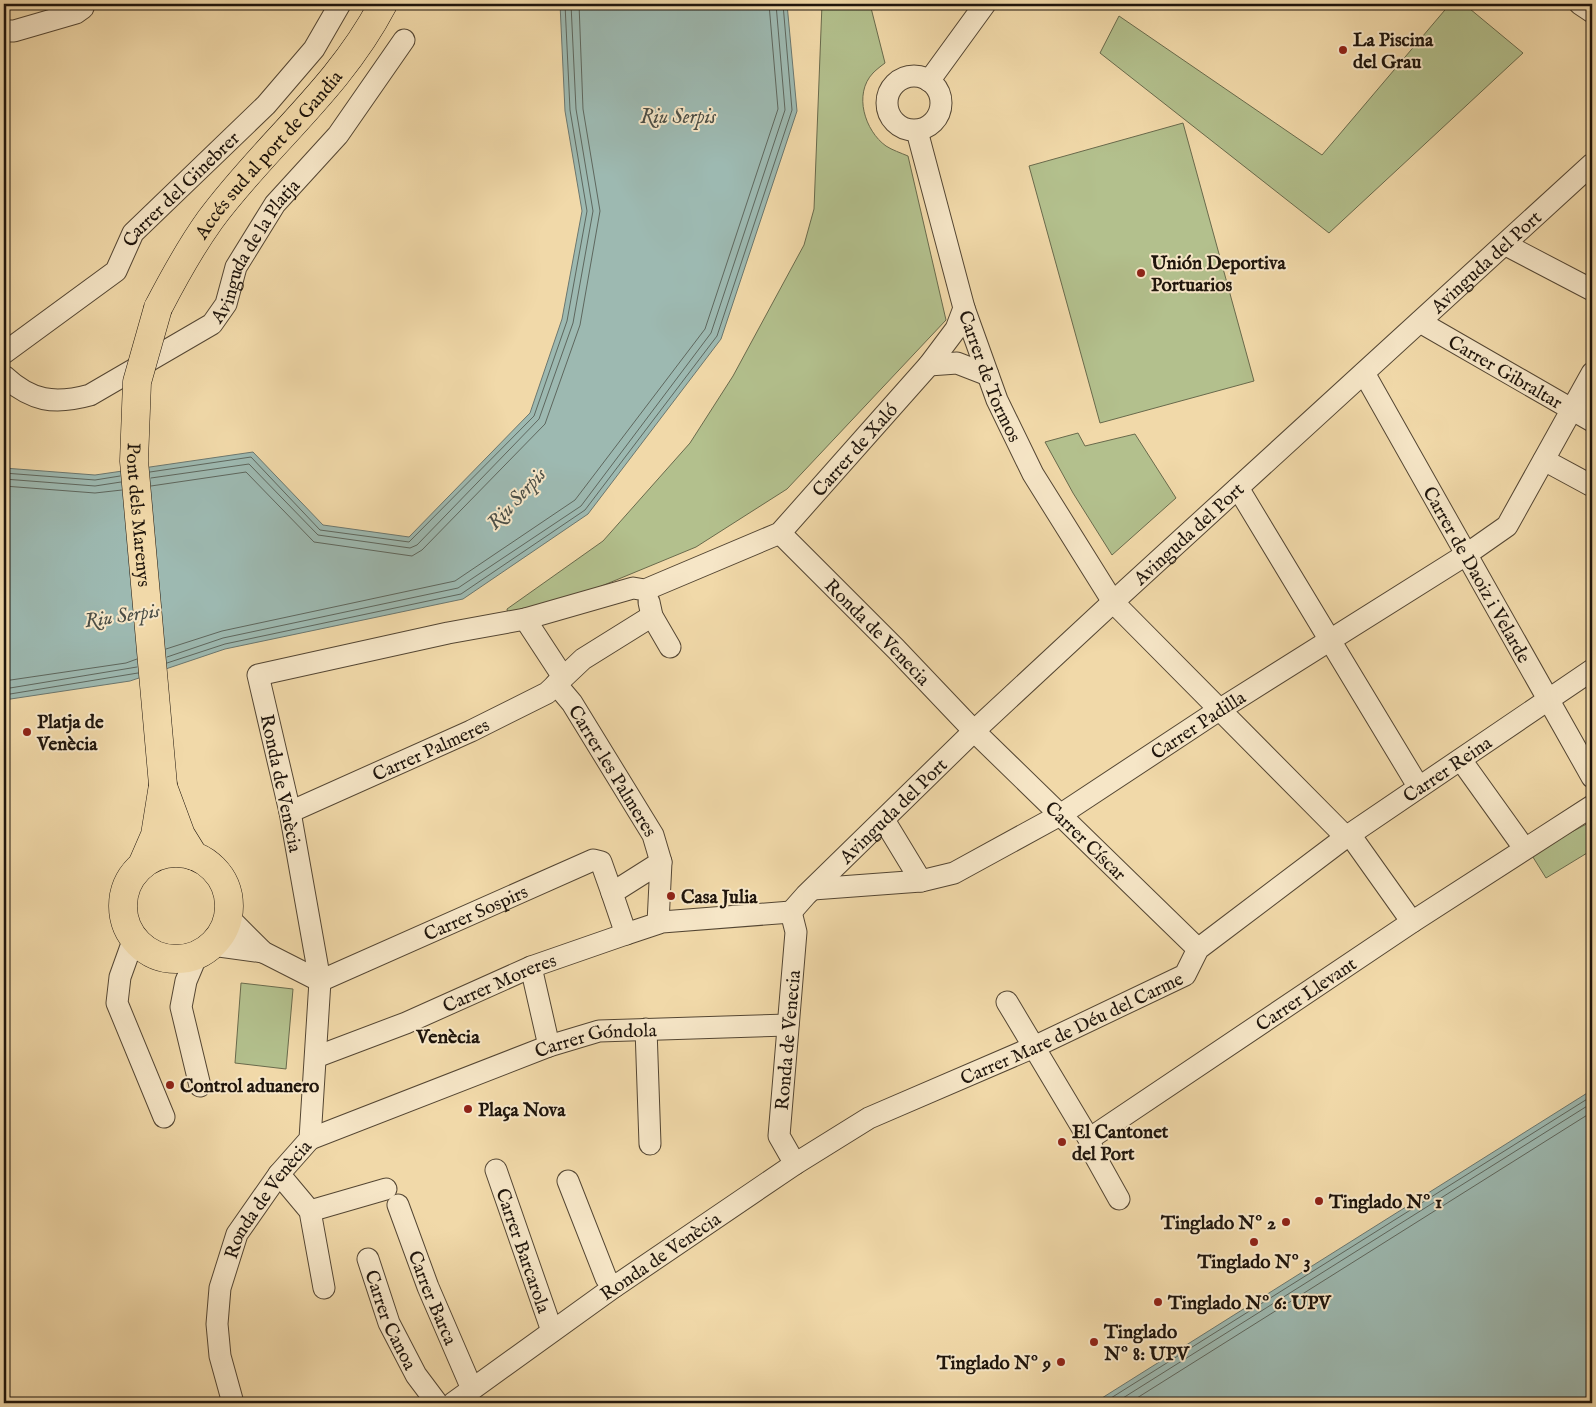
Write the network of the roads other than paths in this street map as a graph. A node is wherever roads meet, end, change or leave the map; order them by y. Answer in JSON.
{"nodes":[{"id":1,"x":340,"y":4,"type":"edge"},
{"id":2,"x":383,"y":4,"type":"edge"},
{"id":3,"x":986,"y":4,"type":"edge"},
{"id":4,"x":1580,"y":4,"type":"edge"},
{"id":5,"x":80,"y":9,"type":"edge"},
{"id":6,"x":1592,"y":12,"type":"edge"},
{"id":7,"x":4,"y":31,"type":"edge"},
{"id":8,"x":404,"y":40,"type":"dead end"},
{"id":9,"x":929,"y":81,"type":"junction"},
{"id":10,"x":917,"y":131,"type":"junction"},
{"id":11,"x":1592,"y":164,"type":"edge"},
{"id":12,"x":1506,"y":245,"type":"junction"},
{"id":13,"x":1592,"y":290,"type":"edge"},
{"id":14,"x":158,"y":308,"type":"joint"},
{"id":15,"x":964,"y":308,"type":"junction"},
{"id":16,"x":1420,"y":322,"type":"junction"},
{"id":17,"x":4,"y":353,"type":"edge"},
{"id":18,"x":929,"y":365,"type":"junction"},
{"id":19,"x":1364,"y":372,"type":"junction"},
{"id":20,"x":1592,"y":373,"type":"edge"},
{"id":21,"x":988,"y":375,"type":"junction"},
{"id":22,"x":4,"y":376,"type":"edge"},
{"id":23,"x":1572,"y":410,"type":"junction"},
{"id":24,"x":1592,"y":421,"type":"edge"},
{"id":25,"x":1544,"y":460,"type":"junction"},
{"id":26,"x":1592,"y":486,"type":"edge"},
{"id":27,"x":1238,"y":488,"type":"junction"},
{"id":28,"x":780,"y":532,"type":"junction"},
{"id":29,"x":1467,"y":554,"type":"junction"},
{"id":30,"x":646,"y":590,"type":"junction"},
{"id":31,"x":1113,"y":602,"type":"junction"},
{"id":32,"x":652,"y":616,"type":"junction"},
{"id":33,"x":525,"y":619,"type":"junction"},
{"id":34,"x":1330,"y":641,"type":"junction"},
{"id":35,"x":670,"y":647,"type":"dead end"},
{"id":36,"x":1592,"y":670,"type":"edge"},
{"id":37,"x":560,"y":680,"type":"junction"},
{"id":38,"x":1548,"y":701,"type":"junction"},
{"id":39,"x":1219,"y":710,"type":"junction"},
{"id":40,"x":974,"y":731,"type":"junction"},
{"id":41,"x":1460,"y":760,"type":"junction"},
{"id":42,"x":1592,"y":777,"type":"edge"},
{"id":43,"x":163,"y":785,"type":"junction"},
{"id":44,"x":1418,"y":786,"type":"junction"},
{"id":45,"x":1592,"y":806,"type":"edge"},
{"id":46,"x":290,"y":812,"type":"junction"},
{"id":47,"x":1060,"y":815,"type":"junction"},
{"id":48,"x":884,"y":820,"type":"junction"},
{"id":49,"x":1346,"y":837,"type":"junction"},
{"id":50,"x":1524,"y":848,"type":"junction"},
{"id":51,"x":194,"y":856,"type":"junction"},
{"id":52,"x":661,"y":862,"type":"junction"},
{"id":53,"x":142,"y":865,"type":"junction"},
{"id":54,"x":921,"y":881,"type":"junction"},
{"id":55,"x":813,"y":889,"type":"junction"},
{"id":56,"x":612,"y":893,"type":"junction"},
{"id":57,"x":791,"y":912,"type":"junction"},
{"id":58,"x":228,"y":917,"type":"junction"},
{"id":59,"x":1412,"y":922,"type":"junction"},
{"id":60,"x":658,"y":923,"type":"junction"},
{"id":61,"x":626,"y":934,"type":"junction"},
{"id":62,"x":134,"y":938,"type":"junction"},
{"id":63,"x":1198,"y":949,"type":"junction"},
{"id":64,"x":205,"y":950,"type":"junction"},
{"id":65,"x":263,"y":952,"type":"junction"},
{"id":66,"x":531,"y":967,"type":"junction"},
{"id":67,"x":320,"y":981,"type":"junction"},
{"id":68,"x":1007,"y":1002,"type":"dead end"},
{"id":69,"x":788,"y":1024,"type":"junction"},
{"id":70,"x":646,"y":1029,"type":"junction"},
{"id":71,"x":549,"y":1046,"type":"junction"},
{"id":72,"x":1034,"y":1047,"type":"junction"},
{"id":73,"x":316,"y":1057,"type":"junction"},
{"id":74,"x":200,"y":1086,"type":"dead end"},
{"id":75,"x":164,"y":1117,"type":"dead end"},
{"id":76,"x":310,"y":1139,"type":"junction"},
{"id":77,"x":1089,"y":1139,"type":"junction"},
{"id":78,"x":650,"y":1144,"type":"dead end"},
{"id":79,"x":795,"y":1164,"type":"junction"},
{"id":80,"x":496,"y":1170,"type":"dead end"},
{"id":81,"x":278,"y":1174,"type":"junction"},
{"id":82,"x":568,"y":1181,"type":"dead end"},
{"id":83,"x":1119,"y":1200,"type":"dead end"},
{"id":84,"x":310,"y":1211,"type":"junction"},
{"id":85,"x":368,"y":1259,"type":"dead end"},
{"id":86,"x":614,"y":1287,"type":"junction"},
{"id":87,"x":324,"y":1288,"type":"dead end"},
{"id":88,"x":552,"y":1330,"type":"junction"},
{"id":89,"x":472,"y":1389,"type":"junction"},
{"id":90,"x":233,"y":1403,"type":"edge"},
{"id":91,"x":437,"y":1403,"type":"edge"},
{"id":92,"x":453,"y":1403,"type":"edge"}],
"edges":[{"from":1,"to":17,"type":"street","name":"Carrer del Ginebrer"},
{"from":2,"to":14,"type":"highway","name":"Accés sud al port de Gandia"},
{"from":3,"to":9,"type":"street"},
{"from":4,"to":6,"type":"street"},
{"from":5,"to":7,"type":"street"},
{"from":8,"to":22,"type":"street","name":"Avinguda de la Platja"},
{"from":9,"to":10,"type":"street"},
{"from":9,"to":10,"type":"street"},
{"from":10,"to":15,"type":"street","name":"Carrer de Tormos"},
{"from":11,"to":12,"type":"street","name":"Avinguda del Port"},
{"from":12,"to":13,"type":"street"},
{"from":12,"to":16,"type":"street","name":"Avinguda del Port"},
{"from":14,"to":43,"type":"highway","name":"Pont dels Marenys","bridge":true},
{"from":15,"to":18,"type":"street","name":"Carrer de Xaló"},
{"from":15,"to":21,"type":"street","name":"Carrer de Tormos"},
{"from":16,"to":19,"type":"street","name":"Avinguda del Port"},
{"from":16,"to":23,"type":"street","name":"Carrer Gibraltar"},
{"from":18,"to":21,"type":"street"},
{"from":18,"to":28,"type":"street","name":"Carrer de Xaló"},
{"from":19,"to":27,"type":"street","name":"Avinguda del Port"},
{"from":19,"to":29,"type":"street","name":"Carrer de Daoiz i Velarde"},
{"from":20,"to":23,"type":"street","name":"Carrer Padilla"},
{"from":21,"to":31,"type":"street","name":"Carrer de Tormos"},
{"from":23,"to":24,"type":"street","name":"Carrer Gibraltar"},
{"from":23,"to":25,"type":"street","name":"Carrer Padilla"},
{"from":25,"to":26,"type":"street"},
{"from":25,"to":29,"type":"street","name":"Carrer Padilla"},
{"from":27,"to":31,"type":"street","name":"Avinguda del Port"},
{"from":27,"to":34,"type":"street"},
{"from":28,"to":30,"type":"street","name":"Ronda de Venècia"},
{"from":28,"to":40,"type":"street","name":"Ronda de Venecia"},
{"from":29,"to":34,"type":"street","name":"Carrer Padilla"},
{"from":29,"to":38,"type":"street","name":"Carrer de Daoiz i Velarde"},
{"from":30,"to":32,"type":"street"},
{"from":30,"to":33,"type":"street","name":"Ronda de Venècia"},
{"from":31,"to":39,"type":"street","name":"Carrer de Tormos"},
{"from":31,"to":40,"type":"street","name":"Avinguda del Port"},
{"from":32,"to":35,"type":"street"},
{"from":32,"to":37,"type":"street","name":"Carrer Palmeres"},
{"from":33,"to":37,"type":"street","name":"Carrer les Palmeres"},
{"from":33,"to":46,"type":"street","name":"Ronda de Venècia"},
{"from":34,"to":39,"type":"street","name":"Carrer Padilla"},
{"from":34,"to":44,"type":"street"},
{"from":36,"to":38,"type":"street","name":"Carrer Reina"},
{"from":37,"to":46,"type":"street","name":"Carrer Palmeres"},
{"from":37,"to":52,"type":"street","name":"Carrer les Palmeres"},
{"from":38,"to":41,"type":"street","name":"Carrer Reina"},
{"from":38,"to":42,"type":"street","name":"Carrer de Daoiz i Velarde"},
{"from":39,"to":47,"type":"street","name":"Carrer Padilla"},
{"from":39,"to":49,"type":"street","name":"Carrer de Tormos"},
{"from":40,"to":47,"type":"street","name":"Carrer Císcar"},
{"from":40,"to":48,"type":"street","name":"Avinguda del Port"},
{"from":41,"to":44,"type":"street","name":"Carrer Reina"},
{"from":41,"to":50,"type":"street"},
{"from":43,"to":51,"type":"highway"},
{"from":43,"to":53,"type":"highway"},
{"from":44,"to":49,"type":"street","name":"Carrer Reina"},
{"from":45,"to":50,"type":"street","name":"Carrer Llevant"},
{"from":46,"to":67,"type":"street","name":"Ronda de Venècia"},
{"from":47,"to":54,"type":"street","name":"Carrer Padilla"},
{"from":47,"to":63,"type":"street","name":"Carrer Císcar"},
{"from":48,"to":54,"type":"street"},
{"from":48,"to":55,"type":"street","name":"Avinguda del Port"},
{"from":49,"to":59,"type":"street","name":"Carrer de Tormos"},
{"from":49,"to":63,"type":"street","name":"Carrer Mare de Déu del Carme"},
{"from":50,"to":59,"type":"street","name":"Carrer Llevant"},
{"from":51,"to":53,"type":"highway"},
{"from":51,"to":58,"type":"highway"},
{"from":52,"to":56,"type":"street"},
{"from":52,"to":60,"type":"street","name":"Carrer les Palmeres"},
{"from":53,"to":62,"type":"highway"},
{"from":54,"to":55,"type":"street","name":"Carrer Padilla"},
{"from":55,"to":57,"type":"street","name":"Avinguda del Port"},
{"from":56,"to":61,"type":"street"},
{"from":56,"to":67,"type":"street","name":"Carrer Sospirs"},
{"from":57,"to":60,"type":"street","name":"Carrer Moreres"},
{"from":57,"to":69,"type":"street","name":"Ronda de Venecia"},
{"from":58,"to":64,"type":"highway"},
{"from":58,"to":65,"type":"street"},
{"from":59,"to":77,"type":"street","name":"Carrer Llevant"},
{"from":60,"to":61,"type":"street","name":"Carrer Moreres"},
{"from":61,"to":66,"type":"street","name":"Carrer Moreres"},
{"from":62,"to":64,"type":"highway"},
{"from":62,"to":75,"type":"street"},
{"from":63,"to":72,"type":"street","name":"Carrer Mare de Déu del Carme"},
{"from":64,"to":65,"type":"street"},
{"from":64,"to":74,"type":"street"},
{"from":65,"to":67,"type":"street"},
{"from":66,"to":71,"type":"street"},
{"from":66,"to":73,"type":"street","name":"Carrer Moreres"},
{"from":67,"to":73,"type":"street","name":"Ronda de Venècia"},
{"from":68,"to":72,"type":"street"},
{"from":69,"to":70,"type":"street","name":"Carrer Góndola"},
{"from":69,"to":79,"type":"street","name":"Ronda de Venecia"},
{"from":70,"to":71,"type":"street","name":"Carrer Góndola"},
{"from":70,"to":78,"type":"street"},
{"from":71,"to":76,"type":"street","name":"Carrer Góndola"},
{"from":72,"to":77,"type":"street"},
{"from":72,"to":79,"type":"street","name":"Carrer Mare de Déu del Carme"},
{"from":73,"to":76,"type":"street","name":"Ronda de Venècia"},
{"from":76,"to":81,"type":"street","name":"Ronda de Venècia"},
{"from":77,"to":83,"type":"street"},
{"from":79,"to":86,"type":"street","name":"Ronda de Venècia"},
{"from":80,"to":88,"type":"street","name":"Carrer Barcarola"},
{"from":81,"to":84,"type":"street"},
{"from":81,"to":90,"type":"street","name":"Ronda de Venècia"},
{"from":82,"to":86,"type":"street"},
{"from":84,"to":87,"type":"street"},
{"from":84,"to":89,"type":"street","name":"Carrer Barca"},
{"from":85,"to":91,"type":"street","name":"Carrer Canoa"},
{"from":86,"to":88,"type":"street","name":"Ronda de Venècia"},
{"from":88,"to":89,"type":"street","name":"Ronda de Venècia"},
{"from":89,"to":92,"type":"street","name":"Ronda de Venècia"}]}
